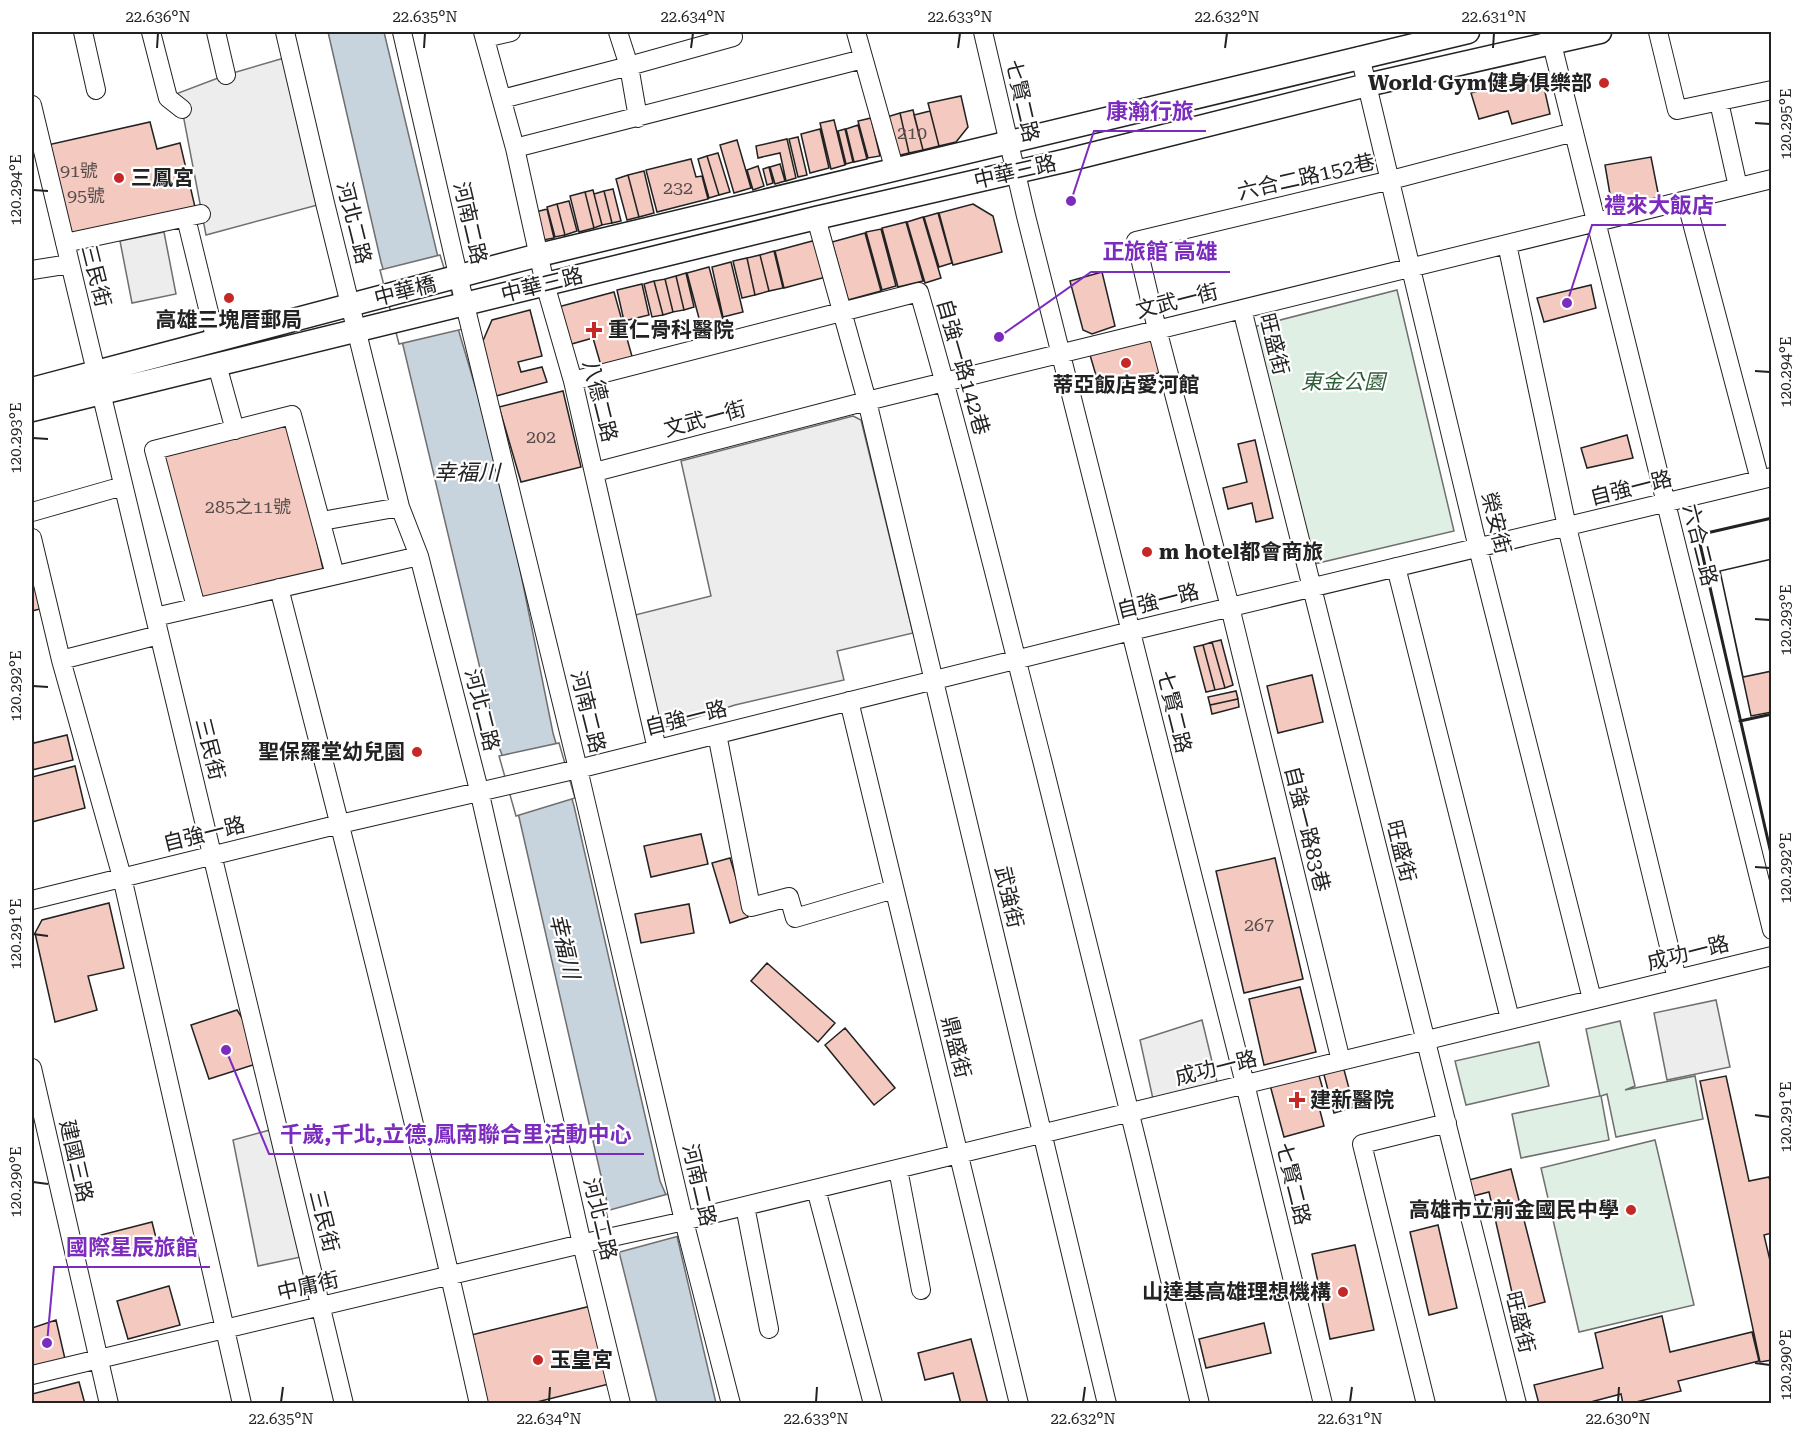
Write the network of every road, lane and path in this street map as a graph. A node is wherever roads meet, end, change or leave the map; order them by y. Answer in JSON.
{"nodes":[{"id":1,"x":83,"y":32,"type":"edge"},
{"id":2,"x":151,"y":32,"type":"edge"},
{"id":3,"x":216,"y":32,"type":"edge"},
{"id":4,"x":285,"y":32,"type":"edge"},
{"id":5,"x":402,"y":32,"type":"edge"},
{"id":6,"x":511,"y":32,"type":"edge"},
{"id":7,"x":618,"y":32,"type":"edge"},
{"id":8,"x":856,"y":32,"type":"edge"},
{"id":9,"x":983,"y":32,"type":"edge"},
{"id":10,"x":1468,"y":32,"type":"edge"},
{"id":11,"x":1600,"y":32,"type":"edge"},
{"id":12,"x":1659,"y":32,"type":"edge"},
{"id":13,"x":484,"y":35,"type":"edge"},
{"id":14,"x":733,"y":37,"type":"dead end"},
{"id":15,"x":1551,"y":37,"type":"edge"},
{"id":16,"x":1360,"y":56,"type":"junction"},
{"id":17,"x":863,"y":59,"type":"junction"},
{"id":18,"x":629,"y":66,"type":"junction"},
{"id":19,"x":226,"y":75,"type":"dead end"},
{"id":20,"x":1367,"y":85,"type":"junction"},
{"id":21,"x":96,"y":90,"type":"dead end"},
{"id":22,"x":1772,"y":90,"type":"edge"},
{"id":23,"x":501,"y":99,"type":"junction"},
{"id":24,"x":1719,"y":102,"type":"junction"},
{"id":25,"x":32,"y":105,"type":"edge"},
{"id":26,"x":182,"y":109,"type":"dead end"},
{"id":27,"x":638,"y":118,"type":"junction"},
{"id":28,"x":1574,"y":132,"type":"junction"},
{"id":29,"x":1009,"y":142,"type":"junction"},
{"id":30,"x":515,"y":148,"type":"junction"},
{"id":31,"x":894,"y":171,"type":"junction"},
{"id":32,"x":1016,"y":172,"type":"junction"},
{"id":33,"x":1772,"y":179,"type":"edge"},
{"id":34,"x":1391,"y":180,"type":"junction"},
{"id":35,"x":1738,"y":187,"type":"junction"},
{"id":36,"x":1686,"y":200,"type":"junction"},
{"id":37,"x":816,"y":218,"type":"junction"},
{"id":38,"x":1596,"y":222,"type":"junction"},
{"id":39,"x":65,"y":243,"type":"junction"},
{"id":40,"x":1506,"y":244,"type":"junction"},
{"id":41,"x":539,"y":255,"type":"junction"},
{"id":42,"x":70,"y":264,"type":"junction"},
{"id":43,"x":1411,"y":267,"type":"junction"},
{"id":44,"x":32,"y":270,"type":"edge"},
{"id":45,"x":459,"y":278,"type":"junction"},
{"id":46,"x":545,"y":284,"type":"junction"},
{"id":47,"x":351,"y":304,"type":"junction"},
{"id":48,"x":465,"y":305,"type":"junction"},
{"id":49,"x":1242,"y":309,"type":"junction"},
{"id":50,"x":842,"y":311,"type":"junction"},
{"id":51,"x":357,"y":330,"type":"junction"},
{"id":52,"x":1157,"y":330,"type":"junction"},
{"id":53,"x":216,"y":341,"type":"junction"},
{"id":54,"x":1062,"y":353,"type":"junction"},
{"id":55,"x":217,"y":365,"type":"junction"},
{"id":56,"x":573,"y":381,"type":"junction"},
{"id":57,"x":945,"y":381,"type":"junction"},
{"id":58,"x":98,"y":382,"type":"junction"},
{"id":59,"x":32,"y":389,"type":"edge"},
{"id":60,"x":867,"y":401,"type":"junction"},
{"id":61,"x":32,"y":410,"type":"edge"},
{"id":62,"x":235,"y":430,"type":"junction"},
{"id":63,"x":595,"y":472,"type":"junction"},
{"id":64,"x":1766,"y":479,"type":"edge"},
{"id":65,"x":123,"y":486,"type":"junction"},
{"id":66,"x":1666,"y":502,"type":"junction"},
{"id":67,"x":400,"y":507,"type":"junction"},
{"id":68,"x":32,"y":512,"type":"edge"},
{"id":69,"x":322,"y":521,"type":"junction"},
{"id":70,"x":1567,"y":527,"type":"junction"},
{"id":71,"x":32,"y":538,"type":"edge"},
{"id":72,"x":1478,"y":548,"type":"junction"},
{"id":73,"x":419,"y":556,"type":"junction"},
{"id":74,"x":1396,"y":567,"type":"junction"},
{"id":75,"x":335,"y":575,"type":"junction"},
{"id":76,"x":1312,"y":587,"type":"junction"},
{"id":77,"x":279,"y":588,"type":"junction"},
{"id":78,"x":196,"y":607,"type":"junction"},
{"id":79,"x":1230,"y":607,"type":"junction"},
{"id":80,"x":155,"y":617,"type":"junction"},
{"id":81,"x":1131,"y":631,"type":"junction"},
{"id":82,"x":159,"y":635,"type":"junction"},
{"id":83,"x":1016,"y":659,"type":"junction"},
{"id":84,"x":61,"y":660,"type":"junction"},
{"id":85,"x":933,"y":680,"type":"junction"},
{"id":86,"x":849,"y":701,"type":"junction"},
{"id":87,"x":717,"y":734,"type":"junction"},
{"id":88,"x":657,"y":749,"type":"junction"},
{"id":89,"x":578,"y":769,"type":"junction"},
{"id":90,"x":486,"y":789,"type":"junction"},
{"id":91,"x":340,"y":824,"type":"junction"},
{"id":92,"x":212,"y":856,"type":"junction"},
{"id":93,"x":122,"y":877,"type":"junction"},
{"id":94,"x":894,"y":889,"type":"junction"},
{"id":95,"x":32,"y":900,"type":"edge"},
{"id":96,"x":1772,"y":930,"type":"edge"},
{"id":97,"x":1772,"y":956,"type":"edge"},
{"id":98,"x":1677,"y":979,"type":"junction"},
{"id":99,"x":1592,"y":999,"type":"junction"},
{"id":100,"x":1510,"y":1020,"type":"junction"},
{"id":101,"x":1425,"y":1040,"type":"junction"},
{"id":102,"x":1341,"y":1061,"type":"junction"},
{"id":103,"x":32,"y":1068,"type":"edge"},
{"id":104,"x":1245,"y":1084,"type":"junction"},
{"id":105,"x":1130,"y":1112,"type":"junction"},
{"id":106,"x":37,"y":1117,"type":"edge"},
{"id":107,"x":1447,"y":1124,"type":"junction"},
{"id":108,"x":1042,"y":1134,"type":"junction"},
{"id":109,"x":959,"y":1154,"type":"junction"},
{"id":110,"x":898,"y":1169,"type":"junction"},
{"id":111,"x":816,"y":1189,"type":"junction"},
{"id":112,"x":745,"y":1206,"type":"junction"},
{"id":113,"x":678,"y":1223,"type":"junction"},
{"id":114,"x":588,"y":1242,"type":"junction"},
{"id":115,"x":450,"y":1275,"type":"junction"},
{"id":116,"x":921,"y":1290,"type":"dead end"},
{"id":117,"x":321,"y":1306,"type":"junction"},
{"id":118,"x":224,"y":1329,"type":"junction"},
{"id":119,"x":768,"y":1329,"type":"dead end"},
{"id":120,"x":99,"y":1359,"type":"junction"},
{"id":121,"x":32,"y":1376,"type":"edge"},
{"id":122,"x":109,"y":1404,"type":"edge"},
{"id":123,"x":242,"y":1404,"type":"edge"},
{"id":124,"x":344,"y":1404,"type":"edge"},
{"id":125,"x":479,"y":1404,"type":"edge"},
{"id":126,"x":621,"y":1404,"type":"edge"},
{"id":127,"x":731,"y":1404,"type":"edge"},
{"id":128,"x":873,"y":1404,"type":"edge"},
{"id":129,"x":1019,"y":1404,"type":"edge"},
{"id":130,"x":1107,"y":1404,"type":"edge"},
{"id":131,"x":1200,"y":1404,"type":"edge"},
{"id":132,"x":1323,"y":1404,"type":"edge"},
{"id":133,"x":1426,"y":1404,"type":"edge"},
{"id":134,"x":1517,"y":1404,"type":"edge"}],
"edges":[{"from":1,"to":21,"type":"street"},
{"from":2,"to":26,"type":"street"},
{"from":3,"to":19,"type":"street"},
{"from":4,"to":47,"type":"street","name":"河北二路"},
{"from":5,"to":45,"type":"street","name":"河南二路"},
{"from":6,"to":13,"type":"street"},
{"from":7,"to":18,"type":"street"},
{"from":8,"to":17,"type":"street"},
{"from":9,"to":29,"type":"street","name":"七賢二路"},
{"from":10,"to":16,"type":"main road","name":"中華三路"},
{"from":11,"to":15,"type":"main road","name":"中華三路"},
{"from":12,"to":24,"type":"street"},
{"from":13,"to":23,"type":"street","name":"八德二路"},
{"from":14,"to":18,"type":"street"},
{"from":15,"to":20,"type":"main road","name":"中華三路"},
{"from":15,"to":28,"type":"street","name":"六合二路"},
{"from":16,"to":20,"type":"street","name":"榮安街"},
{"from":16,"to":29,"type":"main road","name":"中華三路"},
{"from":17,"to":27,"type":"street"},
{"from":17,"to":31,"type":"street"},
{"from":18,"to":23,"type":"street"},
{"from":18,"to":27,"type":"street"},
{"from":20,"to":32,"type":"main road","name":"中華三路"},
{"from":20,"to":34,"type":"street","name":"榮安街"},
{"from":22,"to":24,"type":"street"},
{"from":23,"to":30,"type":"street","name":"八德二路"},
{"from":24,"to":35,"type":"street"},
{"from":25,"to":39,"type":"street","name":"三民街"},
{"from":27,"to":30,"type":"street"},
{"from":28,"to":34,"type":"street","name":"六合二路152巷"},
{"from":28,"to":38,"type":"street","name":"六合二路"},
{"from":29,"to":31,"type":"main road","name":"中華三路"},
{"from":29,"to":32,"type":"street","name":"七賢二路"},
{"from":30,"to":41,"type":"street","name":"八德二路"},
{"from":31,"to":41,"type":"main road","name":"中華三路"},
{"from":32,"to":37,"type":"main road","name":"中華三路"},
{"from":32,"to":54,"type":"street","name":"七賢二路"},
{"from":33,"to":35,"type":"street","name":"文武一街"},
{"from":34,"to":43,"type":"street","name":"榮安街"},
{"from":34,"to":52,"type":"street","name":"六合二路152巷"},
{"from":35,"to":36,"type":"street","name":"文武一街"},
{"from":36,"to":38,"type":"street","name":"文武一街"},
{"from":36,"to":64,"type":"street"},
{"from":37,"to":46,"type":"main road","name":"中華三路"},
{"from":37,"to":50,"type":"street","name":"武強街"},
{"from":38,"to":40,"type":"street","name":"文武一街"},
{"from":38,"to":66,"type":"street","name":"六合二路"},
{"from":39,"to":42,"type":"street","name":"三民街"},
{"from":39,"to":53,"type":"street"},
{"from":40,"to":43,"type":"street","name":"文武一街"},
{"from":40,"to":70,"type":"street"},
{"from":41,"to":45,"type":"main road","name":"中華三路"},
{"from":41,"to":46,"type":"street","name":"八德二路"},
{"from":42,"to":44,"type":"street"},
{"from":42,"to":58,"type":"street","name":"三民街"},
{"from":43,"to":49,"type":"street","name":"文武一街"},
{"from":43,"to":72,"type":"street","name":"榮安街"},
{"from":45,"to":47,"type":"main road","name":"中華橋"},
{"from":45,"to":48,"type":"street","name":"河南二路"},
{"from":46,"to":48,"type":"main road","name":"中華三路"},
{"from":46,"to":56,"type":"street","name":"八德二路"},
{"from":47,"to":51,"type":"street","name":"河北二路"},
{"from":47,"to":53,"type":"main road"},
{"from":48,"to":51,"type":"main road","name":"中華橋"},
{"from":48,"to":89,"type":"street","name":"河南二路"},
{"from":49,"to":52,"type":"street","name":"文武一街"},
{"from":49,"to":76,"type":"street","name":"旺盛街"},
{"from":50,"to":56,"type":"street","name":"自強一路142巷"},
{"from":50,"to":57,"type":"street","name":"自強一路142巷"},
{"from":50,"to":60,"type":"street","name":"武強街"},
{"from":51,"to":55,"type":"main road"},
{"from":51,"to":67,"type":"street","name":"河北二路"},
{"from":52,"to":54,"type":"street","name":"文武一街"},
{"from":52,"to":79,"type":"street","name":"自強一路83巷"},
{"from":53,"to":58,"type":"main road"},
{"from":54,"to":57,"type":"street","name":"文武一街"},
{"from":54,"to":81,"type":"street","name":"七賢二路"},
{"from":55,"to":58,"type":"main road"},
{"from":55,"to":62,"type":"street"},
{"from":56,"to":63,"type":"street","name":"八德二路"},
{"from":57,"to":60,"type":"street","name":"文武一街"},
{"from":57,"to":83,"type":"street","name":"自強一路142巷"},
{"from":58,"to":59,"type":"main road"},
{"from":58,"to":61,"type":"main road"},
{"from":58,"to":65,"type":"street","name":"三民街"},
{"from":60,"to":63,"type":"street","name":"文武一街"},
{"from":60,"to":85,"type":"street","name":"武強街"},
{"from":62,"to":69,"type":"street"},
{"from":62,"to":78,"type":"street"},
{"from":63,"to":88,"type":"street","name":"八德二路"},
{"from":64,"to":66,"type":"street","name":"自強一路"},
{"from":65,"to":68,"type":"street"},
{"from":65,"to":80,"type":"street","name":"三民街"},
{"from":66,"to":70,"type":"street","name":"自強一路"},
{"from":66,"to":96,"type":"street","name":"六合二路"},
{"from":67,"to":69,"type":"street"},
{"from":67,"to":73,"type":"street","name":"河北二路"},
{"from":69,"to":75,"type":"street"},
{"from":70,"to":72,"type":"street","name":"自強一路"},
{"from":70,"to":98,"type":"street"},
{"from":71,"to":84,"type":"street"},
{"from":72,"to":74,"type":"street","name":"自強一路"},
{"from":72,"to":99,"type":"street","name":"榮安街"},
{"from":73,"to":75,"type":"street"},
{"from":73,"to":90,"type":"street","name":"河北二路"},
{"from":74,"to":76,"type":"street","name":"自強一路"},
{"from":74,"to":100,"type":"street"},
{"from":75,"to":77,"type":"street"},
{"from":76,"to":79,"type":"street","name":"自強一路"},
{"from":76,"to":101,"type":"street","name":"旺盛街"},
{"from":77,"to":78,"type":"street"},
{"from":77,"to":91,"type":"street"},
{"from":78,"to":80,"type":"street"},
{"from":79,"to":81,"type":"street","name":"自強一路"},
{"from":79,"to":102,"type":"street","name":"自強一路83巷"},
{"from":80,"to":82,"type":"street","name":"三民街"},
{"from":81,"to":83,"type":"street","name":"自強一路"},
{"from":81,"to":104,"type":"street","name":"七賢二路"},
{"from":82,"to":84,"type":"street"},
{"from":82,"to":92,"type":"street","name":"三民街"},
{"from":83,"to":85,"type":"street","name":"自強一路"},
{"from":83,"to":105,"type":"street","name":"自強一路142巷"},
{"from":84,"to":93,"type":"street"},
{"from":85,"to":86,"type":"street","name":"自強一路"},
{"from":85,"to":108,"type":"street","name":"武強街"},
{"from":86,"to":87,"type":"street","name":"自強一路"},
{"from":86,"to":94,"type":"street","name":"鼎盛街"},
{"from":87,"to":88,"type":"street","name":"自強一路"},
{"from":87,"to":94,"type":"street"},
{"from":88,"to":89,"type":"street","name":"自強一路"},
{"from":89,"to":90,"type":"street","name":"自強一路"},
{"from":89,"to":113,"type":"street","name":"河南二路"},
{"from":90,"to":91,"type":"street","name":"自強一路"},
{"from":90,"to":114,"type":"street","name":"河北二路"},
{"from":91,"to":92,"type":"street","name":"自強一路"},
{"from":91,"to":115,"type":"street"},
{"from":92,"to":93,"type":"street","name":"自強一路"},
{"from":92,"to":117,"type":"street","name":"三民街"},
{"from":93,"to":95,"type":"street","name":"自強一路"},
{"from":93,"to":118,"type":"street"},
{"from":94,"to":109,"type":"street","name":"鼎盛街"},
{"from":97,"to":98,"type":"street","name":"成功一路"},
{"from":98,"to":99,"type":"street","name":"成功一路"},
{"from":99,"to":100,"type":"street","name":"成功一路"},
{"from":100,"to":101,"type":"street","name":"成功一路"},
{"from":101,"to":102,"type":"street","name":"成功一路"},
{"from":101,"to":107,"type":"street","name":"旺盛街"},
{"from":102,"to":104,"type":"street","name":"成功一路"},
{"from":103,"to":106,"type":"street","name":"建國三路"},
{"from":104,"to":105,"type":"street","name":"成功一路"},
{"from":104,"to":132,"type":"street","name":"七賢二路"},
{"from":105,"to":108,"type":"street","name":"成功一路"},
{"from":105,"to":131,"type":"street","name":"自強一路142巷"},
{"from":106,"to":120,"type":"street","name":"建國三路"},
{"from":107,"to":133,"type":"street"},
{"from":107,"to":134,"type":"street","name":"旺盛街"},
{"from":108,"to":109,"type":"street","name":"成功一路"},
{"from":108,"to":130,"type":"street","name":"武強街"},
{"from":109,"to":110,"type":"street","name":"成功一路"},
{"from":109,"to":129,"type":"street","name":"鼎盛街"},
{"from":110,"to":111,"type":"street","name":"成功一路"},
{"from":110,"to":116,"type":"street"},
{"from":111,"to":112,"type":"street","name":"成功一路"},
{"from":111,"to":128,"type":"street"},
{"from":112,"to":113,"type":"street","name":"成功一路"},
{"from":112,"to":119,"type":"street"},
{"from":113,"to":114,"type":"street","name":"成功一路"},
{"from":113,"to":127,"type":"street","name":"河南二路"},
{"from":114,"to":115,"type":"street","name":"中庸街"},
{"from":114,"to":126,"type":"street","name":"河北二路"},
{"from":115,"to":117,"type":"street","name":"中庸街"},
{"from":115,"to":125,"type":"street"},
{"from":117,"to":118,"type":"street","name":"中庸街"},
{"from":117,"to":124,"type":"street","name":"三民街"},
{"from":118,"to":120,"type":"street","name":"中庸街"},
{"from":118,"to":123,"type":"street"},
{"from":120,"to":121,"type":"street","name":"中庸街"},
{"from":120,"to":122,"type":"street","name":"建國三路"}]}
